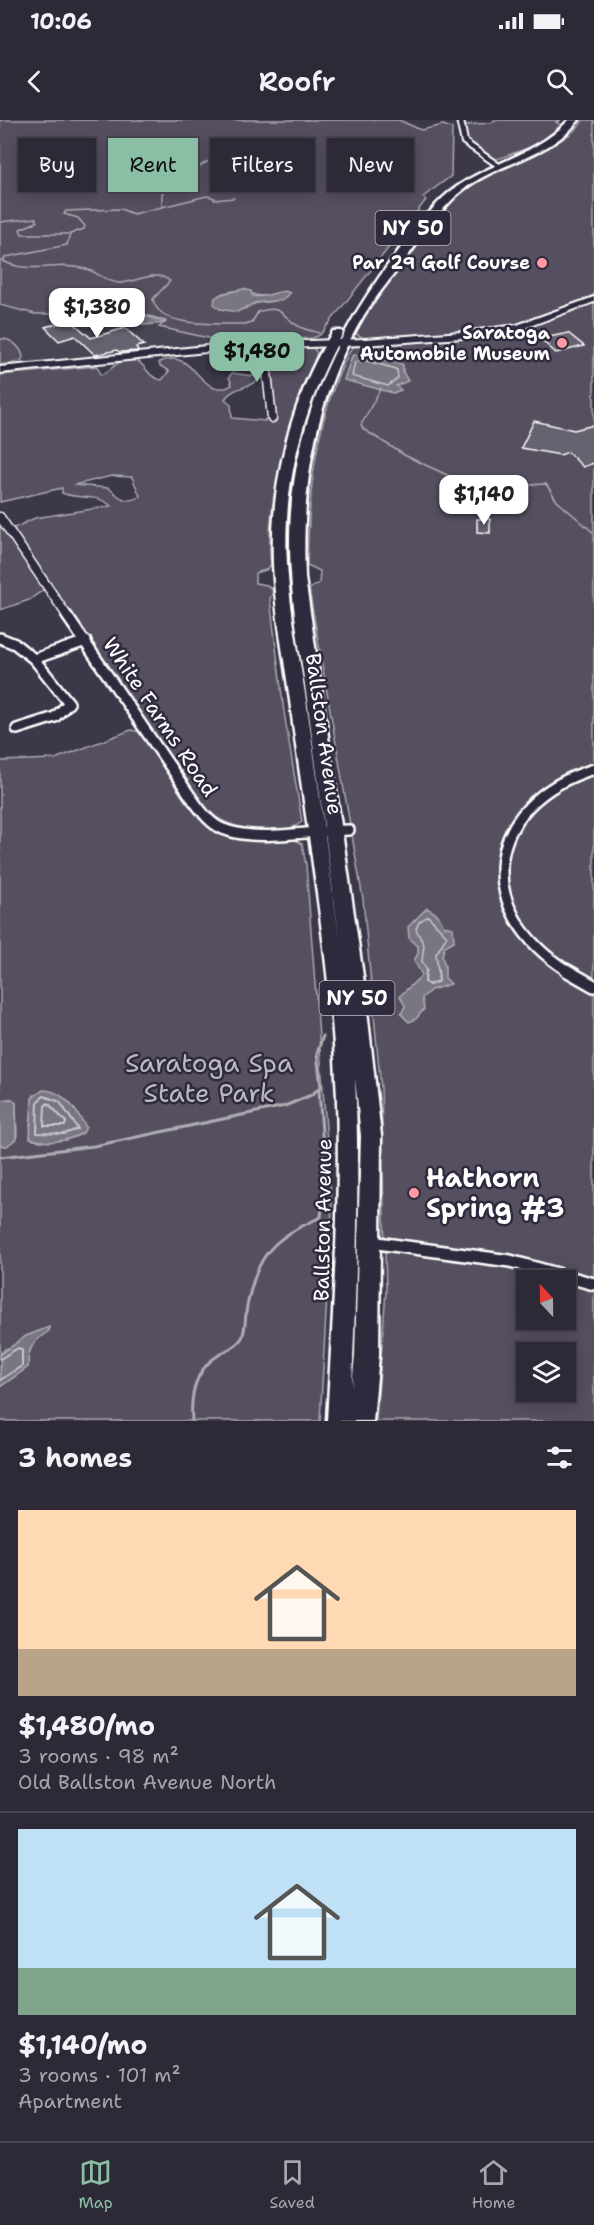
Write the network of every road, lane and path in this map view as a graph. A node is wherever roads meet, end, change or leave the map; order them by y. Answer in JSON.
{"nodes":[{"id":1,"x":460,"y":120,"type":"edge"},
{"id":2,"x":574,"y":120,"type":"edge"},
{"id":3,"x":496,"y":164,"type":"junction"},
{"id":4,"x":594,"y":299,"type":"edge"},
{"id":5,"x":338,"y":342,"type":"junction"},
{"id":6,"x":264,"y":345,"type":"junction"},
{"id":7,"x":0,"y":370,"type":"edge"},
{"id":8,"x":272,"y":418,"type":"dead end"},
{"id":9,"x":0,"y":517,"type":"edge"},
{"id":10,"x":0,"y":638,"type":"edge"},
{"id":11,"x":86,"y":641,"type":"junction"},
{"id":12,"x":34,"y":659,"type":"junction"},
{"id":13,"x":17,"y":729,"type":"dead end"},
{"id":14,"x":594,"y":769,"type":"edge"},
{"id":15,"x":314,"y":830,"type":"junction"},
{"id":16,"x":342,"y":830,"type":"junction"},
{"id":17,"x":594,"y":986,"type":"edge"},
{"id":18,"x":346,"y":1239,"type":"junction"},
{"id":19,"x":370,"y":1242,"type":"junction"},
{"id":20,"x":594,"y":1284,"type":"edge"},
{"id":21,"x":339,"y":1421,"type":"edge"},
{"id":22,"x":361,"y":1421,"type":"edge"}],
"edges":[{"from":1,"to":3,"type":"street"},
{"from":2,"to":3,"type":"highway","name":"Ballston Avenue","number":"NY 50"},
{"from":3,"to":5,"type":"highway","name":"Ballston Avenue","number":"NY 50"},
{"from":4,"to":5,"type":"street"},
{"from":5,"to":6,"type":"street"},
{"from":5,"to":15,"type":"highway","name":"Ballston Avenue","number":"NY 50"},
{"from":5,"to":16,"type":"highway","name":"Ballston Avenue","number":"NY 50"},
{"from":6,"to":7,"type":"street"},
{"from":6,"to":8,"type":"street"},
{"from":9,"to":11,"type":"street","name":"White Farms Road"},
{"from":10,"to":12,"type":"street"},
{"from":11,"to":12,"type":"street"},
{"from":11,"to":15,"type":"street","name":"White Farms Road"},
{"from":12,"to":13,"type":"street"},
{"from":14,"to":17,"type":"street"},
{"from":15,"to":16,"type":"street","name":"White Farms Road"},
{"from":15,"to":18,"type":"highway","name":"Ballston Avenue","number":"NY 50"},
{"from":16,"to":19,"type":"highway","name":"Ballston Avenue","number":"NY 50"},
{"from":18,"to":19,"type":"street"},
{"from":18,"to":21,"type":"highway","name":"Ballston Avenue","number":"NY 50"},
{"from":19,"to":20,"type":"street"},
{"from":19,"to":22,"type":"highway","name":"Ballston Avenue","number":"NY 50"}]}
